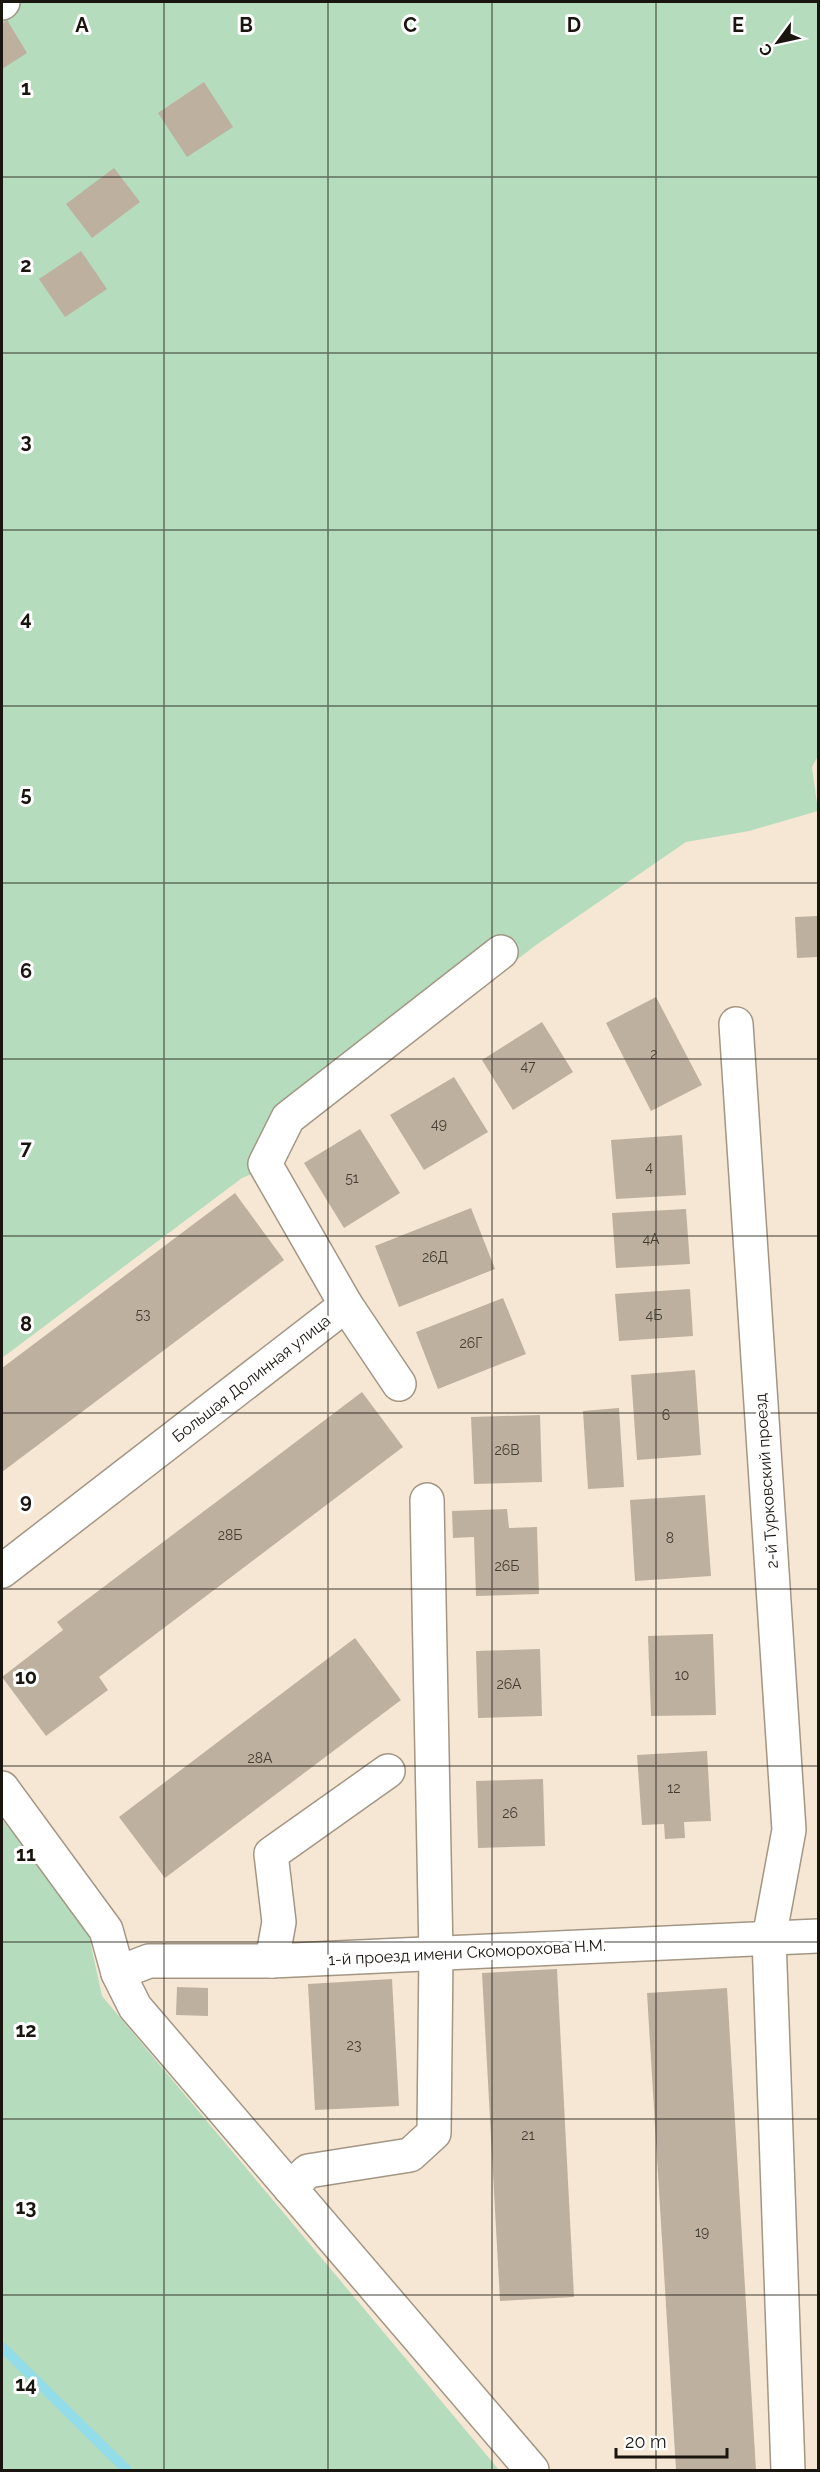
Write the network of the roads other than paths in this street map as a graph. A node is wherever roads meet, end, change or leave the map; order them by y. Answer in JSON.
{"nodes":[{"id":1,"x":501,"y":952,"type":"dead end"},
{"id":2,"x":736,"y":1024,"type":"dead end"},
{"id":3,"x":346,"y":1305,"type":"junction"},
{"id":4,"x":399,"y":1384,"type":"dead end"},
{"id":5,"x":427,"y":1500,"type":"dead end"},
{"id":6,"x":2,"y":1571,"type":"edge"},
{"id":7,"x":388,"y":1771,"type":"dead end"},
{"id":8,"x":2,"y":1788,"type":"edge"},
{"id":9,"x":819,"y":1936,"type":"edge"},
{"id":10,"x":769,"y":1938,"type":"junction"},
{"id":11,"x":436,"y":1953,"type":"junction"},
{"id":12,"x":272,"y":1961,"type":"junction"},
{"id":13,"x":118,"y":1973,"type":"junction"},
{"id":14,"x":290,"y":2188,"type":"junction"},
{"id":15,"x":532,"y":2470,"type":"edge"},
{"id":16,"x":788,"y":2470,"type":"edge"}],
"edges":[{"from":1,"to":3,"type":"street","name":"Большая Долинная улица"},
{"from":2,"to":10,"type":"street","name":"2-й Турковский проезд"},
{"from":3,"to":4,"type":"street"},
{"from":3,"to":6,"type":"street","name":"Большая Долинная улица"},
{"from":5,"to":11,"type":"street"},
{"from":7,"to":12,"type":"street"},
{"from":8,"to":13,"type":"street"},
{"from":9,"to":10,"type":"street","name":"1-й проезд имени Скоморохова Н.М."},
{"from":10,"to":11,"type":"street","name":"1-й проезд имени Скоморохова Н.М."},
{"from":10,"to":16,"type":"street","name":"2-й Турковский проезд"},
{"from":11,"to":12,"type":"street","name":"1-й проезд имени Скоморохова Н.М."},
{"from":11,"to":14,"type":"street"},
{"from":12,"to":13,"type":"street","name":"1-й проезд имени Скоморохова Н.М."},
{"from":13,"to":14,"type":"street"},
{"from":14,"to":15,"type":"street"}]}
